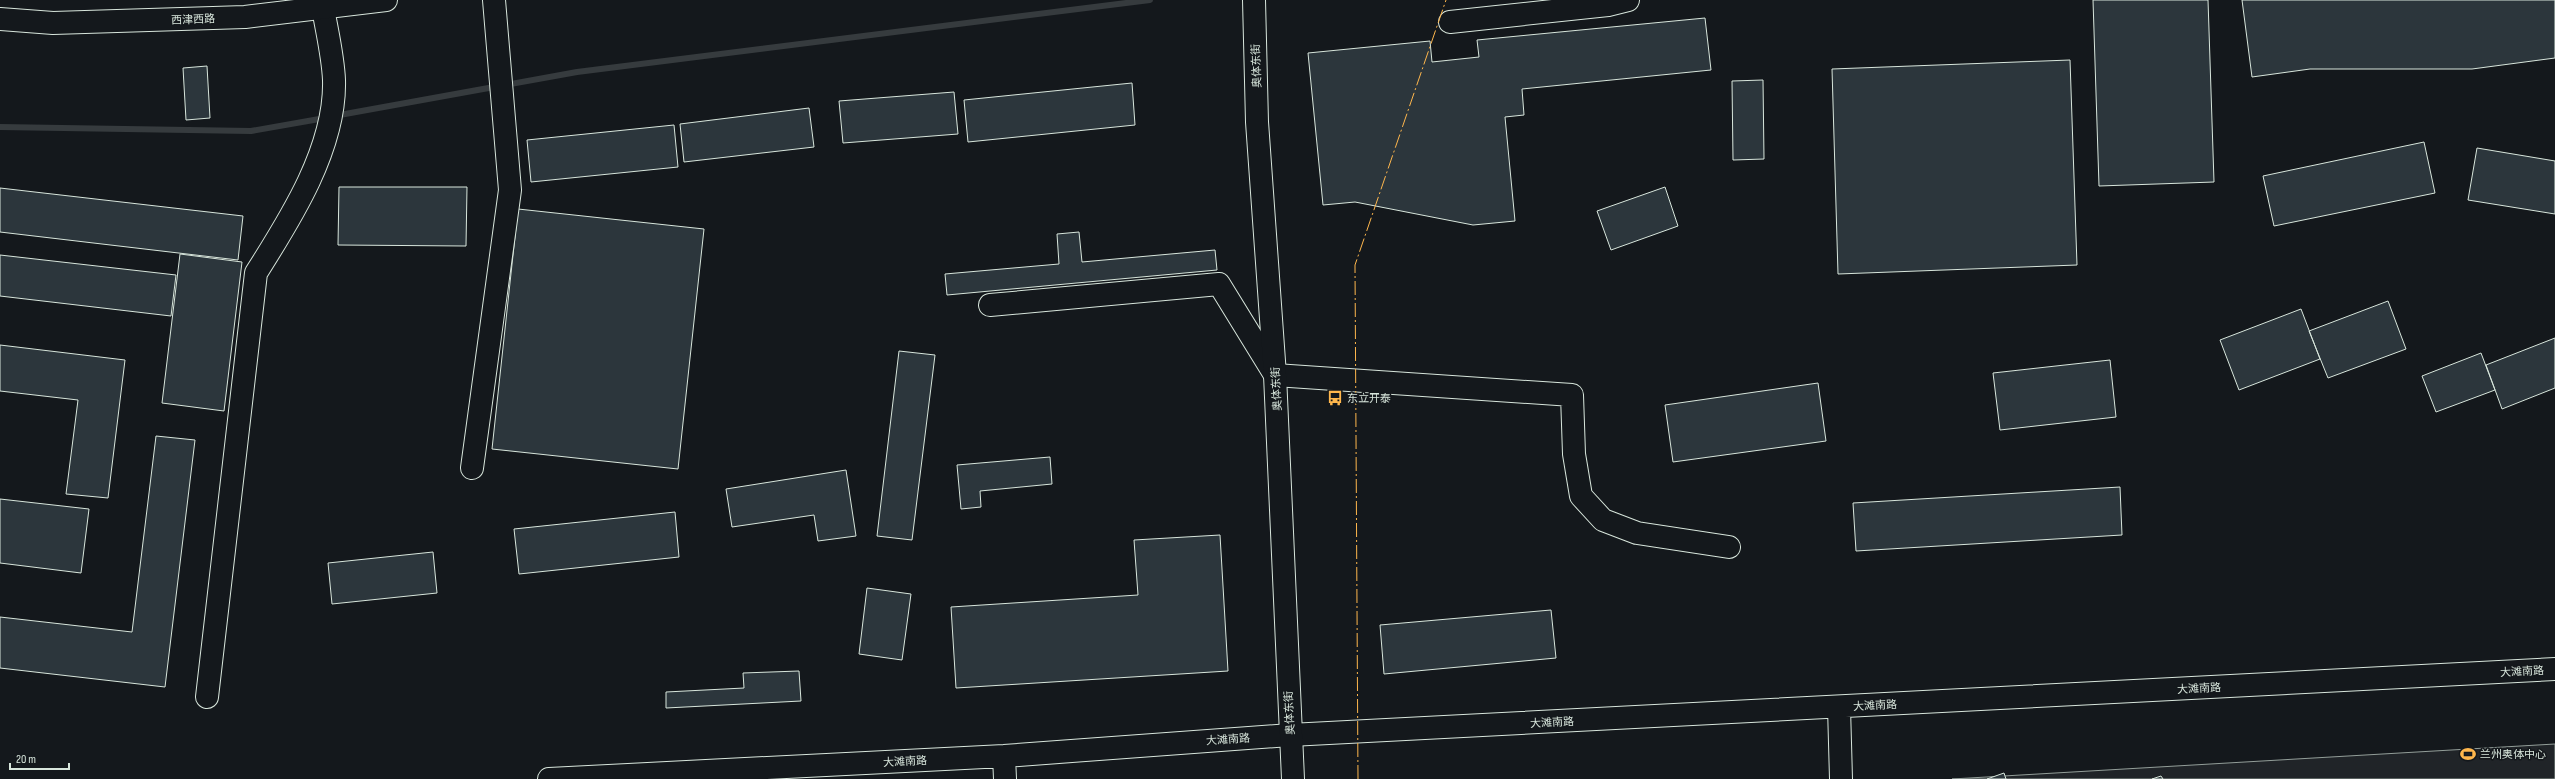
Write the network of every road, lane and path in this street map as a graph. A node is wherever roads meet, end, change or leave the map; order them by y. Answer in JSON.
{"nodes":[{"id":1,"x":386,"y":0,"type":"edge"},
{"id":2,"x":494,"y":0,"type":"edge"},
{"id":3,"x":1254,"y":0,"type":"edge"},
{"id":4,"x":1628,"y":0,"type":"edge"},
{"id":5,"x":323,"y":8,"type":"junction"},
{"id":6,"x":0,"y":19,"type":"edge"},
{"id":7,"x":1450,"y":22,"type":"dead end"},
{"id":8,"x":990,"y":305,"type":"dead end"},
{"id":9,"x":1275,"y":375,"type":"junction"},
{"id":10,"x":472,"y":468,"type":"dead end"},
{"id":11,"x":1729,"y":546,"type":"dead end"},
{"id":12,"x":2555,"y":670,"type":"edge"},
{"id":13,"x":207,"y":697,"type":"dead end"},
{"id":14,"x":1839,"y":707,"type":"junction"},
{"id":15,"x":1290,"y":735,"type":"junction"},
{"id":16,"x":1004,"y":756,"type":"junction"},
{"id":17,"x":548,"y":779,"type":"edge"},
{"id":18,"x":1005,"y":779,"type":"edge"},
{"id":19,"x":1293,"y":779,"type":"edge"},
{"id":20,"x":1841,"y":779,"type":"edge"}],
"edges":[{"from":1,"to":5,"type":"street","name":"西津西路"},
{"from":2,"to":10,"type":"street"},
{"from":3,"to":9,"type":"street","name":"奥体东街"},
{"from":4,"to":7,"type":"street"},
{"from":5,"to":6,"type":"street","name":"西津西路"},
{"from":5,"to":13,"type":"street"},
{"from":8,"to":9,"type":"street"},
{"from":9,"to":11,"type":"street"},
{"from":9,"to":15,"type":"street","name":"奥体东街"},
{"from":12,"to":14,"type":"street","name":"大滩南路"},
{"from":14,"to":15,"type":"street","name":"大滩南路"},
{"from":14,"to":20,"type":"street"},
{"from":15,"to":16,"type":"street","name":"大滩南路"},
{"from":15,"to":19,"type":"street","name":"奥体东街"},
{"from":16,"to":17,"type":"street","name":"大滩南路"},
{"from":16,"to":18,"type":"street"}]}
